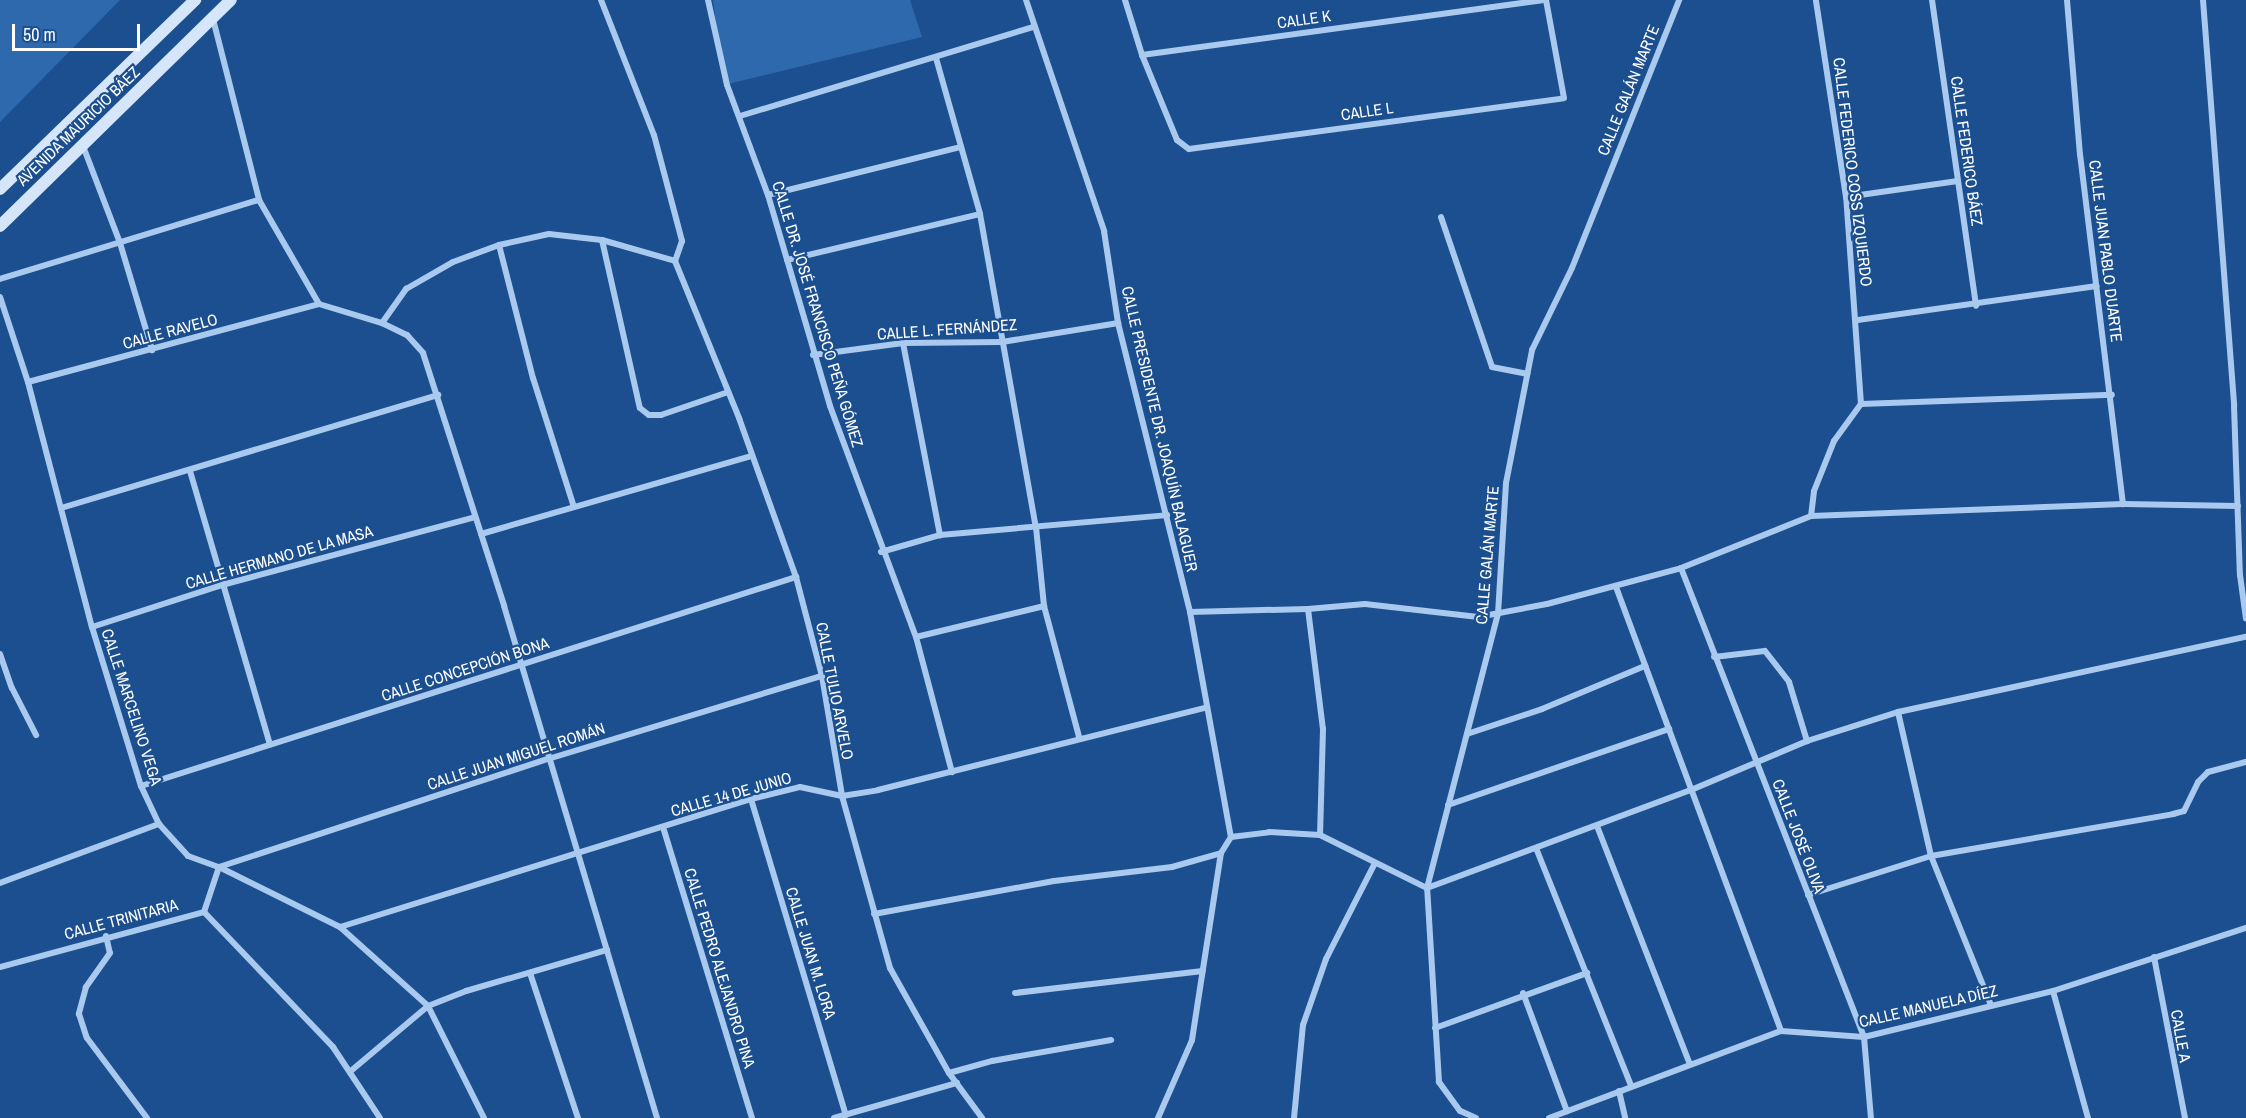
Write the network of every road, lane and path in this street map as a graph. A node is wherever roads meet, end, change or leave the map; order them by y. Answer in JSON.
{"nodes":[{"id":1,"x":195,"y":0,"type":"edge"},
{"id":2,"x":231,"y":0,"type":"edge"},
{"id":3,"x":602,"y":0,"type":"edge"},
{"id":4,"x":708,"y":0,"type":"edge"},
{"id":5,"x":1026,"y":0,"type":"edge"},
{"id":6,"x":1125,"y":0,"type":"edge"},
{"id":7,"x":1544,"y":0,"type":"edge"},
{"id":8,"x":1679,"y":0,"type":"edge"},
{"id":9,"x":1816,"y":0,"type":"edge"},
{"id":10,"x":1932,"y":0,"type":"edge"},
{"id":11,"x":2067,"y":0,"type":"edge"},
{"id":12,"x":2203,"y":0,"type":"edge"},
{"id":13,"x":213,"y":18,"type":"junction"},
{"id":14,"x":1033,"y":27,"type":"junction"},
{"id":15,"x":1142,"y":55,"type":"junction"},
{"id":16,"x":936,"y":58,"type":"junction"},
{"id":17,"x":740,"y":116,"type":"junction"},
{"id":18,"x":82,"y":145,"type":"junction"},
{"id":19,"x":961,"y":147,"type":"junction"},
{"id":20,"x":1958,"y":181,"type":"junction"},
{"id":21,"x":0,"y":189,"type":"edge"},
{"id":22,"x":768,"y":195,"type":"junction"},
{"id":23,"x":1846,"y":197,"type":"junction"},
{"id":24,"x":259,"y":200,"type":"junction"},
{"id":25,"x":980,"y":214,"type":"junction"},
{"id":26,"x":1441,"y":217,"type":"dead end"},
{"id":27,"x":0,"y":226,"type":"edge"},
{"id":28,"x":602,"y":240,"type":"junction"},
{"id":29,"x":120,"y":243,"type":"junction"},
{"id":30,"x":499,"y":245,"type":"junction"},
{"id":31,"x":787,"y":260,"type":"junction"},
{"id":32,"x":675,"y":261,"type":"junction"},
{"id":33,"x":0,"y":279,"type":"edge"},
{"id":34,"x":2097,"y":286,"type":"junction"},
{"id":35,"x":0,"y":297,"type":"edge"},
{"id":36,"x":320,"y":304,"type":"junction"},
{"id":37,"x":1976,"y":306,"type":"junction"},
{"id":38,"x":1858,"y":320,"type":"junction"},
{"id":39,"x":382,"y":323,"type":"junction"},
{"id":40,"x":1118,"y":323,"type":"junction"},
{"id":41,"x":1002,"y":342,"type":"junction"},
{"id":42,"x":903,"y":343,"type":"junction"},
{"id":43,"x":152,"y":350,"type":"junction"},
{"id":44,"x":813,"y":355,"type":"junction"},
{"id":45,"x":1527,"y":374,"type":"junction"},
{"id":46,"x":28,"y":382,"type":"junction"},
{"id":47,"x":729,"y":392,"type":"junction"},
{"id":48,"x":438,"y":395,"type":"junction"},
{"id":49,"x":2112,"y":395,"type":"junction"},
{"id":50,"x":1861,"y":404,"type":"junction"},
{"id":51,"x":751,"y":456,"type":"junction"},
{"id":52,"x":190,"y":471,"type":"junction"},
{"id":53,"x":2123,"y":504,"type":"junction"},
{"id":54,"x":2238,"y":506,"type":"junction"},
{"id":55,"x":574,"y":507,"type":"junction"},
{"id":56,"x":61,"y":508,"type":"junction"},
{"id":57,"x":1167,"y":515,"type":"junction"},
{"id":58,"x":1811,"y":516,"type":"junction"},
{"id":59,"x":475,"y":517,"type":"junction"},
{"id":60,"x":1036,"y":527,"type":"junction"},
{"id":61,"x":481,"y":534,"type":"junction"},
{"id":62,"x":940,"y":535,"type":"junction"},
{"id":63,"x":881,"y":552,"type":"junction"},
{"id":64,"x":1681,"y":568,"type":"junction"},
{"id":65,"x":796,"y":577,"type":"junction"},
{"id":66,"x":222,"y":585,"type":"junction"},
{"id":67,"x":1616,"y":587,"type":"junction"},
{"id":68,"x":1044,"y":606,"type":"junction"},
{"id":69,"x":1308,"y":609,"type":"junction"},
{"id":70,"x":1190,"y":612,"type":"junction"},
{"id":71,"x":1498,"y":614,"type":"junction"},
{"id":72,"x":2246,"y":619,"type":"edge"},
{"id":73,"x":92,"y":627,"type":"junction"},
{"id":74,"x":916,"y":637,"type":"junction"},
{"id":75,"x":2246,"y":637,"type":"edge"},
{"id":76,"x":0,"y":654,"type":"edge"},
{"id":77,"x":1714,"y":657,"type":"junction"},
{"id":78,"x":521,"y":665,"type":"junction"},
{"id":79,"x":1645,"y":666,"type":"junction"},
{"id":80,"x":822,"y":676,"type":"junction"},
{"id":81,"x":1205,"y":708,"type":"junction"},
{"id":82,"x":1898,"y":712,"type":"junction"},
{"id":83,"x":1669,"y":729,"type":"junction"},
{"id":84,"x":1467,"y":734,"type":"junction"},
{"id":85,"x":36,"y":735,"type":"dead end"},
{"id":86,"x":1079,"y":736,"type":"junction"},
{"id":87,"x":1807,"y":741,"type":"junction"},
{"id":88,"x":270,"y":745,"type":"junction"},
{"id":89,"x":548,"y":759,"type":"junction"},
{"id":90,"x":2246,"y":762,"type":"edge"},
{"id":91,"x":1756,"y":763,"type":"junction"},
{"id":92,"x":952,"y":772,"type":"junction"},
{"id":93,"x":141,"y":786,"type":"junction"},
{"id":94,"x":1691,"y":790,"type":"junction"},
{"id":95,"x":842,"y":796,"type":"junction"},
{"id":96,"x":751,"y":799,"type":"junction"},
{"id":97,"x":1449,"y":805,"type":"junction"},
{"id":98,"x":159,"y":824,"type":"junction"},
{"id":99,"x":1597,"y":826,"type":"junction"},
{"id":100,"x":663,"y":827,"type":"junction"},
{"id":101,"x":1320,"y":835,"type":"junction"},
{"id":102,"x":1231,"y":837,"type":"junction"},
{"id":103,"x":1536,"y":848,"type":"junction"},
{"id":104,"x":577,"y":851,"type":"junction"},
{"id":105,"x":1221,"y":853,"type":"junction"},
{"id":106,"x":1931,"y":856,"type":"junction"},
{"id":107,"x":1375,"y":862,"type":"junction"},
{"id":108,"x":219,"y":867,"type":"junction"},
{"id":109,"x":0,"y":883,"type":"edge"},
{"id":110,"x":1427,"y":888,"type":"junction"},
{"id":111,"x":1808,"y":895,"type":"junction"},
{"id":112,"x":204,"y":912,"type":"junction"},
{"id":113,"x":874,"y":915,"type":"junction"},
{"id":114,"x":340,"y":927,"type":"junction"},
{"id":115,"x":2246,"y":928,"type":"edge"},
{"id":116,"x":106,"y":936,"type":"junction"},
{"id":117,"x":607,"y":950,"type":"junction"},
{"id":118,"x":2154,"y":957,"type":"junction"},
{"id":119,"x":0,"y":967,"type":"edge"},
{"id":120,"x":1203,"y":971,"type":"junction"},
{"id":121,"x":530,"y":973,"type":"junction"},
{"id":122,"x":1587,"y":973,"type":"junction"},
{"id":123,"x":2053,"y":991,"type":"junction"},
{"id":124,"x":1016,"y":993,"type":"dead end"},
{"id":125,"x":1524,"y":993,"type":"junction"},
{"id":126,"x":1991,"y":1005,"type":"junction"},
{"id":127,"x":428,"y":1006,"type":"junction"},
{"id":128,"x":1435,"y":1028,"type":"junction"},
{"id":129,"x":1780,"y":1031,"type":"junction"},
{"id":130,"x":1864,"y":1037,"type":"junction"},
{"id":131,"x":1111,"y":1040,"type":"dead end"},
{"id":132,"x":1690,"y":1064,"type":"junction"},
{"id":133,"x":352,"y":1070,"type":"junction"},
{"id":134,"x":949,"y":1073,"type":"junction"},
{"id":135,"x":957,"y":1083,"type":"junction"},
{"id":136,"x":1631,"y":1086,"type":"junction"},
{"id":137,"x":1619,"y":1091,"type":"junction"},
{"id":138,"x":1567,"y":1111,"type":"junction"},
{"id":139,"x":846,"y":1115,"type":"junction"},
{"id":140,"x":147,"y":1118,"type":"edge"},
{"id":141,"x":380,"y":1118,"type":"edge"},
{"id":142,"x":484,"y":1118,"type":"edge"},
{"id":143,"x":578,"y":1118,"type":"edge"},
{"id":144,"x":657,"y":1118,"type":"edge"},
{"id":145,"x":752,"y":1118,"type":"edge"},
{"id":146,"x":834,"y":1118,"type":"edge"},
{"id":147,"x":982,"y":1118,"type":"edge"},
{"id":148,"x":1158,"y":1118,"type":"edge"},
{"id":149,"x":1294,"y":1118,"type":"edge"},
{"id":150,"x":1476,"y":1118,"type":"edge"},
{"id":151,"x":1549,"y":1118,"type":"edge"},
{"id":152,"x":1624,"y":1118,"type":"edge"},
{"id":153,"x":1871,"y":1118,"type":"edge"},
{"id":154,"x":2088,"y":1118,"type":"edge"},
{"id":155,"x":2186,"y":1118,"type":"edge"}],
"edges":[{"from":1,"to":21,"type":"main road","name":"AVENIDA MAURICIO BÁEZ"},
{"from":2,"to":13,"type":"main road","name":"AVENIDA MAURICIO BÁEZ"},
{"from":3,"to":32,"type":"street"},
{"from":4,"to":17,"type":"street","name":"CALLE DR. JOSÉ FRANCISCO PEÑA GÓMEZ"},
{"from":5,"to":14,"type":"street","name":"CALLE PRESIDENTE DR. JOAQUÍN BALAGUER"},
{"from":6,"to":15,"type":"street"},
{"from":7,"to":15,"type":"street","name":"CALLE K"},
{"from":7,"to":15,"type":"street","name":"CALLE L"},
{"from":8,"to":45,"type":"street","name":"CALLE GALÁN MARTE"},
{"from":9,"to":23,"type":"street","name":"CALLE FEDERICO COSS IZQUIERDO"},
{"from":10,"to":20,"type":"street","name":"CALLE FEDERICO BÁEZ"},
{"from":11,"to":34,"type":"street","name":"CALLE JUAN PABLO DUARTE"},
{"from":12,"to":54,"type":"street"},
{"from":13,"to":18,"type":"main road","name":"AVENIDA MAURICIO BÁEZ"},
{"from":13,"to":24,"type":"street"},
{"from":14,"to":16,"type":"street"},
{"from":14,"to":40,"type":"street","name":"CALLE PRESIDENTE DR. JOAQUÍN BALAGUER"},
{"from":16,"to":17,"type":"street"},
{"from":16,"to":19,"type":"street"},
{"from":17,"to":22,"type":"street","name":"CALLE DR. JOSÉ FRANCISCO PEÑA GÓMEZ"},
{"from":18,"to":27,"type":"main road","name":"AVENIDA MAURICIO BÁEZ"},
{"from":18,"to":29,"type":"street"},
{"from":19,"to":22,"type":"street"},
{"from":19,"to":25,"type":"street"},
{"from":20,"to":23,"type":"street"},
{"from":20,"to":37,"type":"street","name":"CALLE FEDERICO BÁEZ"},
{"from":22,"to":31,"type":"street","name":"CALLE DR. JOSÉ FRANCISCO PEÑA GÓMEZ"},
{"from":23,"to":38,"type":"street","name":"CALLE FEDERICO COSS IZQUIERDO"},
{"from":24,"to":29,"type":"street"},
{"from":24,"to":36,"type":"street"},
{"from":25,"to":31,"type":"street"},
{"from":25,"to":41,"type":"street"},
{"from":26,"to":45,"type":"street"},
{"from":28,"to":30,"type":"street"},
{"from":28,"to":32,"type":"street"},
{"from":28,"to":47,"type":"street"},
{"from":29,"to":33,"type":"street"},
{"from":29,"to":43,"type":"street"},
{"from":30,"to":39,"type":"street"},
{"from":30,"to":55,"type":"street"},
{"from":31,"to":44,"type":"street","name":"CALLE DR. JOSÉ FRANCISCO PEÑA GÓMEZ"},
{"from":32,"to":47,"type":"street","name":"CALLE TULIO ARVELO"},
{"from":34,"to":37,"type":"street"},
{"from":34,"to":49,"type":"street","name":"CALLE JUAN PABLO DUARTE"},
{"from":35,"to":46,"type":"street","name":"CALLE MARCELINO VEGA"},
{"from":36,"to":39,"type":"street"},
{"from":36,"to":43,"type":"street","name":"CALLE RAVELO"},
{"from":37,"to":38,"type":"street"},
{"from":38,"to":50,"type":"street","name":"CALLE FEDERICO COSS IZQUIERDO"},
{"from":39,"to":48,"type":"street"},
{"from":40,"to":41,"type":"street","name":"CALLE L. FERNÁNDEZ"},
{"from":40,"to":57,"type":"street","name":"CALLE PRESIDENTE DR. JOAQUÍN BALAGUER"},
{"from":41,"to":42,"type":"street","name":"CALLE L. FERNÁNDEZ"},
{"from":41,"to":60,"type":"street"},
{"from":42,"to":44,"type":"street","name":"CALLE L. FERNÁNDEZ"},
{"from":42,"to":62,"type":"street"},
{"from":43,"to":46,"type":"street","name":"CALLE RAVELO"},
{"from":44,"to":63,"type":"street","name":"CALLE DR. JOSÉ FRANCISCO PEÑA GÓMEZ"},
{"from":45,"to":71,"type":"street","name":"CALLE GALÁN MARTE"},
{"from":46,"to":56,"type":"street","name":"CALLE MARCELINO VEGA"},
{"from":47,"to":51,"type":"street","name":"CALLE TULIO ARVELO"},
{"from":48,"to":52,"type":"street"},
{"from":48,"to":59,"type":"street"},
{"from":49,"to":50,"type":"street"},
{"from":49,"to":53,"type":"street","name":"CALLE JUAN PABLO DUARTE"},
{"from":50,"to":58,"type":"street"},
{"from":51,"to":55,"type":"street"},
{"from":51,"to":65,"type":"street","name":"CALLE TULIO ARVELO"},
{"from":52,"to":56,"type":"street"},
{"from":52,"to":66,"type":"street"},
{"from":53,"to":54,"type":"street"},
{"from":53,"to":58,"type":"street"},
{"from":54,"to":72,"type":"street"},
{"from":55,"to":61,"type":"street"},
{"from":56,"to":73,"type":"street","name":"CALLE MARCELINO VEGA"},
{"from":57,"to":60,"type":"street"},
{"from":57,"to":70,"type":"street","name":"CALLE PRESIDENTE DR. JOAQUÍN BALAGUER"},
{"from":58,"to":64,"type":"street"},
{"from":59,"to":61,"type":"street"},
{"from":59,"to":66,"type":"street","name":"CALLE HERMANO DE LA MASA"},
{"from":60,"to":62,"type":"street"},
{"from":60,"to":68,"type":"street"},
{"from":61,"to":78,"type":"street"},
{"from":62,"to":63,"type":"street"},
{"from":63,"to":74,"type":"street","name":"CALLE DR. JOSÉ FRANCISCO PEÑA GÓMEZ"},
{"from":64,"to":67,"type":"street"},
{"from":64,"to":77,"type":"street","name":"CALLE JOSÉ OLIVA"},
{"from":65,"to":78,"type":"street","name":"CALLE CONCEPCIÓN BONA"},
{"from":65,"to":80,"type":"street","name":"CALLE TULIO ARVELO"},
{"from":66,"to":73,"type":"street","name":"CALLE HERMANO DE LA MASA"},
{"from":66,"to":88,"type":"street"},
{"from":67,"to":71,"type":"street"},
{"from":67,"to":79,"type":"street"},
{"from":68,"to":74,"type":"street"},
{"from":68,"to":86,"type":"street"},
{"from":69,"to":70,"type":"street"},
{"from":69,"to":71,"type":"street"},
{"from":69,"to":101,"type":"street"},
{"from":70,"to":81,"type":"street","name":"CALLE PRESIDENTE DR. JOAQUÍN BALAGUER"},
{"from":71,"to":84,"type":"street","name":"CALLE GALÁN MARTE"},
{"from":73,"to":93,"type":"street","name":"CALLE MARCELINO VEGA"},
{"from":74,"to":92,"type":"street","name":"CALLE DR. JOSÉ FRANCISCO PEÑA GÓMEZ"},
{"from":75,"to":82,"type":"street"},
{"from":76,"to":85,"type":"street"},
{"from":77,"to":87,"type":"street"},
{"from":77,"to":91,"type":"street","name":"CALLE JOSÉ OLIVA"},
{"from":78,"to":88,"type":"street","name":"CALLE CONCEPCIÓN BONA"},
{"from":78,"to":89,"type":"street"},
{"from":79,"to":83,"type":"street"},
{"from":79,"to":84,"type":"street"},
{"from":80,"to":89,"type":"street","name":"CALLE JUAN MIGUEL ROMÁN"},
{"from":80,"to":95,"type":"street","name":"CALLE TULIO ARVELO"},
{"from":81,"to":86,"type":"street","name":"CALLE 14 DE JUNIO"},
{"from":81,"to":102,"type":"street","name":"CALLE PRESIDENTE DR. JOAQUÍN BALAGUER"},
{"from":82,"to":87,"type":"street"},
{"from":82,"to":106,"type":"street"},
{"from":83,"to":94,"type":"street"},
{"from":83,"to":97,"type":"street"},
{"from":84,"to":97,"type":"street","name":"CALLE GALÁN MARTE"},
{"from":86,"to":92,"type":"street","name":"CALLE 14 DE JUNIO"},
{"from":87,"to":91,"type":"street"},
{"from":88,"to":93,"type":"street","name":"CALLE CONCEPCIÓN BONA"},
{"from":89,"to":104,"type":"street"},
{"from":89,"to":108,"type":"street","name":"CALLE JUAN MIGUEL ROMÁN"},
{"from":90,"to":106,"type":"street"},
{"from":91,"to":94,"type":"street"},
{"from":91,"to":111,"type":"street","name":"CALLE JOSÉ OLIVA"},
{"from":92,"to":95,"type":"street","name":"CALLE 14 DE JUNIO"},
{"from":93,"to":98,"type":"street","name":"CALLE MARCELINO VEGA"},
{"from":94,"to":99,"type":"street"},
{"from":94,"to":129,"type":"street"},
{"from":95,"to":96,"type":"street","name":"CALLE 14 DE JUNIO"},
{"from":95,"to":113,"type":"street","name":"CALLE TULIO ARVELO"},
{"from":96,"to":100,"type":"street","name":"CALLE 14 DE JUNIO"},
{"from":96,"to":139,"type":"street","name":"CALLE JUAN M. LORA"},
{"from":97,"to":110,"type":"street","name":"CALLE GALÁN MARTE"},
{"from":98,"to":108,"type":"street","name":"CALLE MARCELINO VEGA"},
{"from":98,"to":109,"type":"street"},
{"from":99,"to":103,"type":"street"},
{"from":99,"to":132,"type":"street"},
{"from":100,"to":104,"type":"street","name":"CALLE 14 DE JUNIO"},
{"from":100,"to":145,"type":"street","name":"CALLE PEDRO ALEJANDRO PINA"},
{"from":101,"to":102,"type":"street"},
{"from":101,"to":107,"type":"street"},
{"from":102,"to":105,"type":"street"},
{"from":103,"to":110,"type":"street"},
{"from":103,"to":122,"type":"street"},
{"from":104,"to":114,"type":"street","name":"CALLE 14 DE JUNIO"},
{"from":104,"to":117,"type":"street"},
{"from":105,"to":113,"type":"street"},
{"from":105,"to":120,"type":"street"},
{"from":106,"to":111,"type":"street"},
{"from":106,"to":126,"type":"street"},
{"from":107,"to":110,"type":"street"},
{"from":107,"to":149,"type":"street"},
{"from":108,"to":112,"type":"street","name":"CALLE TRINITARIA"},
{"from":108,"to":114,"type":"street","name":"CALLE MARCELINO VEGA"},
{"from":110,"to":128,"type":"street","name":"CALLE GALÁN MARTE"},
{"from":111,"to":130,"type":"street","name":"CALLE JOSÉ OLIVA"},
{"from":112,"to":116,"type":"street","name":"CALLE TRINITARIA"},
{"from":112,"to":133,"type":"street"},
{"from":113,"to":134,"type":"street","name":"CALLE TULIO ARVELO"},
{"from":114,"to":127,"type":"street","name":"CALLE MARCELINO VEGA"},
{"from":115,"to":118,"type":"street","name":"CALLE MANUELA DÍEZ"},
{"from":116,"to":119,"type":"street","name":"CALLE TRINITARIA"},
{"from":116,"to":140,"type":"street"},
{"from":117,"to":121,"type":"street"},
{"from":117,"to":144,"type":"street"},
{"from":118,"to":123,"type":"street","name":"CALLE MANUELA DÍEZ"},
{"from":118,"to":155,"type":"street","name":"CALLE A"},
{"from":120,"to":124,"type":"street"},
{"from":120,"to":148,"type":"street"},
{"from":121,"to":127,"type":"street"},
{"from":121,"to":143,"type":"street"},
{"from":122,"to":125,"type":"street"},
{"from":122,"to":136,"type":"street"},
{"from":123,"to":126,"type":"street","name":"CALLE MANUELA DÍEZ"},
{"from":123,"to":154,"type":"street"},
{"from":125,"to":128,"type":"street"},
{"from":125,"to":138,"type":"street"},
{"from":126,"to":130,"type":"street","name":"CALLE MANUELA DÍEZ"},
{"from":127,"to":133,"type":"street"},
{"from":127,"to":142,"type":"street","name":"CALLE MARCELINO VEGA"},
{"from":128,"to":150,"type":"street","name":"CALLE GALÁN MARTE"},
{"from":129,"to":130,"type":"street","name":"CALLE MANUELA DÍEZ"},
{"from":129,"to":132,"type":"street","name":"CALLE MANUELA DÍEZ"},
{"from":130,"to":153,"type":"street","name":"CALLE JOSÉ OLIVA"},
{"from":131,"to":134,"type":"street"},
{"from":132,"to":136,"type":"street","name":"CALLE MANUELA DÍEZ"},
{"from":133,"to":141,"type":"street"},
{"from":134,"to":135,"type":"street","name":"CALLE TULIO ARVELO"},
{"from":135,"to":139,"type":"street"},
{"from":135,"to":147,"type":"street","name":"CALLE TULIO ARVELO"},
{"from":136,"to":137,"type":"street","name":"CALLE MANUELA DÍEZ"},
{"from":137,"to":138,"type":"street","name":"CALLE MANUELA DÍEZ"},
{"from":137,"to":152,"type":"street"},
{"from":138,"to":151,"type":"street","name":"CALLE MANUELA DÍEZ"},
{"from":139,"to":146,"type":"street"}]}
